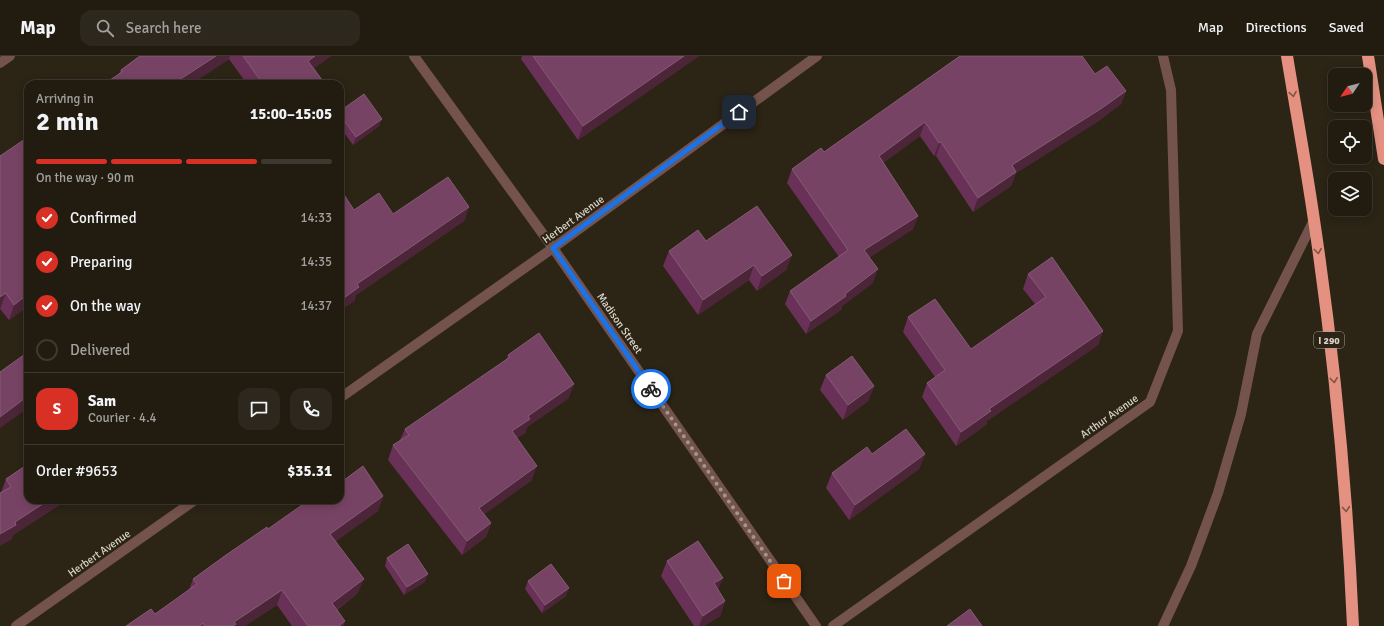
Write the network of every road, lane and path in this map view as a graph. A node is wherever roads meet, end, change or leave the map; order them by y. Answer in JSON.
{"nodes":[{"id":1,"x":10,"y":56,"type":"edge"},
{"id":2,"x":414,"y":56,"type":"edge"},
{"id":3,"x":817,"y":56,"type":"edge"},
{"id":4,"x":1163,"y":56,"type":"edge"},
{"id":5,"x":1287,"y":56,"type":"edge"},
{"id":6,"x":1368,"y":56,"type":"edge"},
{"id":7,"x":0,"y":63,"type":"edge"},
{"id":8,"x":1384,"y":159,"type":"edge"},
{"id":9,"x":1314,"y":220,"type":"junction"},
{"id":10,"x":553,"y":248,"type":"junction"},
{"id":11,"x":344,"y":395,"type":"edge"},
{"id":12,"x":189,"y":504,"type":"edge"},
{"id":13,"x":16,"y":626,"type":"edge"},
{"id":14,"x":816,"y":626,"type":"edge"},
{"id":15,"x":833,"y":626,"type":"edge"},
{"id":16,"x":1164,"y":626,"type":"edge"},
{"id":17,"x":1353,"y":626,"type":"edge"}],
"edges":[{"from":1,"to":7,"type":"street"},
{"from":2,"to":10,"type":"street","name":"Madison Street"},
{"from":3,"to":10,"type":"street","name":"Herbert Avenue"},
{"from":4,"to":15,"type":"street","name":"Arthur Avenue"},
{"from":5,"to":9,"type":"highway","number":"I 290","one_way":true},
{"from":6,"to":8,"type":"highway"},
{"from":9,"to":16,"type":"street"},
{"from":9,"to":17,"type":"highway","number":"I 290","one_way":true},
{"from":10,"to":11,"type":"street","name":"Herbert Avenue"},
{"from":10,"to":14,"type":"street","name":"Madison Street"},
{"from":12,"to":13,"type":"street","name":"Herbert Avenue"}]}
